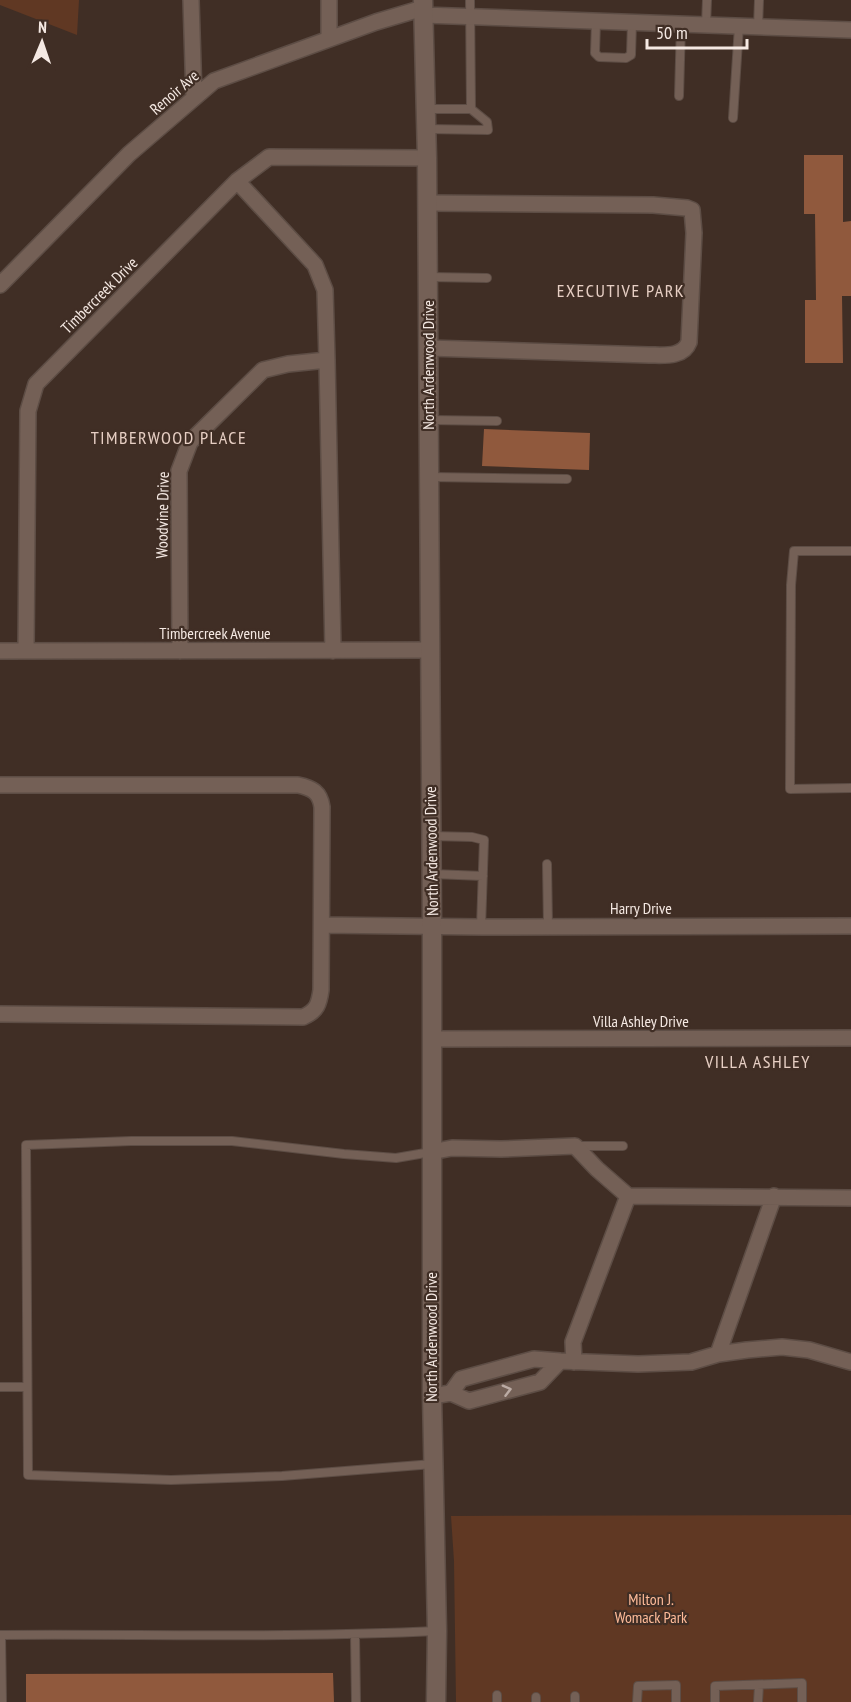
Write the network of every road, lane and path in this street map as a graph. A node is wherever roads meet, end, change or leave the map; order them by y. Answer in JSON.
{"nodes":[{"id":1,"x":191,"y":0,"type":"edge"},
{"id":2,"x":329,"y":0,"type":"edge"},
{"id":3,"x":470,"y":0,"type":"edge"},
{"id":4,"x":707,"y":0,"type":"edge"},
{"id":5,"x":759,"y":0,"type":"edge"},
{"id":6,"x":423,"y":8,"type":"edge"},
{"id":7,"x":470,"y":17,"type":"junction"},
{"id":8,"x":596,"y":21,"type":"junction"},
{"id":9,"x":632,"y":22,"type":"junction"},
{"id":10,"x":681,"y":24,"type":"junction"},
{"id":11,"x":706,"y":25,"type":"junction"},
{"id":12,"x":739,"y":26,"type":"junction"},
{"id":13,"x":758,"y":27,"type":"junction"},
{"id":14,"x":851,"y":30,"type":"edge"},
{"id":15,"x":329,"y":39,"type":"junction"},
{"id":16,"x":679,"y":96,"type":"dead end"},
{"id":17,"x":194,"y":98,"type":"junction"},
{"id":18,"x":426,"y":109,"type":"junction"},
{"id":19,"x":471,"y":109,"type":"junction"},
{"id":20,"x":733,"y":118,"type":"dead end"},
{"id":21,"x":426,"y":129,"type":"junction"},
{"id":22,"x":427,"y":158,"type":"junction"},
{"id":23,"x":237,"y":181,"type":"junction"},
{"id":24,"x":427,"y":203,"type":"junction"},
{"id":25,"x":427,"y":277,"type":"junction"},
{"id":26,"x":486,"y":278,"type":"dead end"},
{"id":27,"x":0,"y":285,"type":"edge"},
{"id":28,"x":428,"y":348,"type":"junction"},
{"id":29,"x":327,"y":360,"type":"junction"},
{"id":30,"x":428,"y":420,"type":"junction"},
{"id":31,"x":497,"y":421,"type":"dead end"},
{"id":32,"x":428,"y":477,"type":"junction"},
{"id":33,"x":567,"y":479,"type":"dead end"},
{"id":34,"x":851,"y":551,"type":"edge"},
{"id":35,"x":429,"y":650,"type":"junction"},
{"id":36,"x":0,"y":651,"type":"edge"},
{"id":37,"x":26,"y":651,"type":"junction"},
{"id":38,"x":180,"y":651,"type":"junction"},
{"id":39,"x":333,"y":651,"type":"junction"},
{"id":40,"x":0,"y":785,"type":"edge"},
{"id":41,"x":851,"y":788,"type":"edge"},
{"id":42,"x":431,"y":836,"type":"junction"},
{"id":43,"x":547,"y":864,"type":"dead end"},
{"id":44,"x":431,"y":874,"type":"junction"},
{"id":45,"x":483,"y":876,"type":"junction"},
{"id":46,"x":322,"y":925,"type":"junction"},
{"id":47,"x":432,"y":926,"type":"junction"},
{"id":48,"x":548,"y":926,"type":"junction"},
{"id":49,"x":851,"y":926,"type":"edge"},
{"id":50,"x":481,"y":927,"type":"junction"},
{"id":51,"x":0,"y":1014,"type":"edge"},
{"id":52,"x":851,"y":1038,"type":"edge"},
{"id":53,"x":431,"y":1039,"type":"junction"},
{"id":54,"x":575,"y":1146,"type":"junction"},
{"id":55,"x":623,"y":1146,"type":"dead end"},
{"id":56,"x":431,"y":1152,"type":"junction"},
{"id":57,"x":628,"y":1196,"type":"junction"},
{"id":58,"x":774,"y":1196,"type":"junction"},
{"id":59,"x":851,"y":1198,"type":"edge"},
{"id":60,"x":718,"y":1354,"type":"junction"},
{"id":61,"x":567,"y":1361,"type":"junction"},
{"id":62,"x":851,"y":1362,"type":"edge"},
{"id":63,"x":0,"y":1387,"type":"edge"},
{"id":64,"x":27,"y":1387,"type":"junction"},
{"id":65,"x":451,"y":1393,"type":"junction"},
{"id":66,"x":432,"y":1396,"type":"junction"},
{"id":67,"x":433,"y":1464,"type":"junction"},
{"id":68,"x":437,"y":1631,"type":"junction"},
{"id":69,"x":1,"y":1635,"type":"edge"},
{"id":70,"x":355,"y":1635,"type":"junction"},
{"id":71,"x":759,"y":1685,"type":"junction"},
{"id":72,"x":2,"y":1702,"type":"edge"},
{"id":73,"x":357,"y":1702,"type":"edge"},
{"id":74,"x":436,"y":1702,"type":"edge"},
{"id":75,"x":637,"y":1702,"type":"edge"},
{"id":76,"x":676,"y":1702,"type":"edge"},
{"id":77,"x":715,"y":1702,"type":"edge"},
{"id":78,"x":758,"y":1702,"type":"edge"},
{"id":79,"x":802,"y":1702,"type":"edge"}],
"edges":[{"from":1,"to":17,"type":"street"},
{"from":2,"to":15,"type":"street"},
{"from":3,"to":7,"type":"lane"},
{"from":4,"to":11,"type":"lane"},
{"from":5,"to":13,"type":"lane"},
{"from":6,"to":7,"type":"street","name":"Renoir Ave"},
{"from":6,"to":15,"type":"street","name":"Renoir Ave"},
{"from":6,"to":18,"type":"street","name":"North Ardenwood Drive"},
{"from":7,"to":8,"type":"street","name":"Renoir Ave"},
{"from":7,"to":19,"type":"lane"},
{"from":8,"to":9,"type":"street","name":"Renoir Ave"},
{"from":8,"to":9,"type":"lane"},
{"from":9,"to":10,"type":"street","name":"Renoir Ave"},
{"from":10,"to":11,"type":"street","name":"Renoir Ave"},
{"from":10,"to":16,"type":"lane"},
{"from":11,"to":12,"type":"street","name":"Renoir Ave"},
{"from":12,"to":13,"type":"street","name":"Renoir Ave"},
{"from":12,"to":20,"type":"lane"},
{"from":13,"to":14,"type":"street","name":"Renoir Ave"},
{"from":15,"to":17,"type":"street","name":"Renoir Ave"},
{"from":17,"to":27,"type":"street","name":"Renoir Ave"},
{"from":18,"to":19,"type":"lane"},
{"from":18,"to":21,"type":"street","name":"North Ardenwood Drive"},
{"from":19,"to":21,"type":"lane"},
{"from":21,"to":22,"type":"street","name":"North Ardenwood Drive"},
{"from":22,"to":23,"type":"street","name":"Timbercreek Drive"},
{"from":22,"to":24,"type":"street","name":"North Ardenwood Drive"},
{"from":23,"to":29,"type":"street"},
{"from":23,"to":37,"type":"street","name":"Timbercreek Drive"},
{"from":24,"to":25,"type":"street","name":"North Ardenwood Drive"},
{"from":24,"to":28,"type":"street"},
{"from":25,"to":26,"type":"lane"},
{"from":25,"to":28,"type":"street","name":"North Ardenwood Drive"},
{"from":28,"to":30,"type":"street","name":"North Ardenwood Drive"},
{"from":29,"to":38,"type":"street","name":"Woodvine Drive"},
{"from":29,"to":39,"type":"street"},
{"from":30,"to":31,"type":"lane"},
{"from":30,"to":32,"type":"street","name":"North Ardenwood Drive"},
{"from":32,"to":33,"type":"lane"},
{"from":32,"to":35,"type":"street","name":"North Ardenwood Drive"},
{"from":34,"to":41,"type":"lane"},
{"from":35,"to":39,"type":"street","name":"Timbercreek Avenue"},
{"from":35,"to":42,"type":"street","name":"North Ardenwood Drive"},
{"from":36,"to":37,"type":"street","name":"Timbercreek Avenue"},
{"from":37,"to":38,"type":"street","name":"Timbercreek Avenue"},
{"from":38,"to":39,"type":"street","name":"Timbercreek Avenue"},
{"from":40,"to":46,"type":"street"},
{"from":42,"to":44,"type":"street","name":"North Ardenwood Drive"},
{"from":42,"to":45,"type":"lane"},
{"from":43,"to":48,"type":"lane"},
{"from":44,"to":45,"type":"lane"},
{"from":44,"to":47,"type":"street","name":"North Ardenwood Drive"},
{"from":45,"to":50,"type":"lane"},
{"from":46,"to":47,"type":"street","name":"Harry Drive"},
{"from":46,"to":51,"type":"street"},
{"from":47,"to":50,"type":"street","name":"Harry Drive"},
{"from":47,"to":53,"type":"street","name":"North Ardenwood Drive"},
{"from":48,"to":49,"type":"street","name":"Harry Drive"},
{"from":48,"to":50,"type":"street","name":"Harry Drive"},
{"from":52,"to":53,"type":"street","name":"Villa Ashley Drive"},
{"from":53,"to":56,"type":"street","name":"North Ardenwood Drive"},
{"from":54,"to":55,"type":"lane"},
{"from":54,"to":56,"type":"street"},
{"from":54,"to":57,"type":"street"},
{"from":56,"to":64,"type":"lane"},
{"from":56,"to":66,"type":"street","name":"North Ardenwood Drive"},
{"from":57,"to":58,"type":"street"},
{"from":57,"to":61,"type":"street"},
{"from":58,"to":59,"type":"street"},
{"from":58,"to":60,"type":"street"},
{"from":60,"to":61,"type":"street"},
{"from":60,"to":62,"type":"street"},
{"from":61,"to":65,"type":"street"},
{"from":65,"to":61,"type":"street","one_way":true},
{"from":63,"to":64,"type":"lane"},
{"from":64,"to":67,"type":"lane"},
{"from":65,"to":66,"type":"street"},
{"from":66,"to":67,"type":"street","name":"North Ardenwood Drive"},
{"from":67,"to":68,"type":"street","name":"North Ardenwood Drive"},
{"from":68,"to":70,"type":"lane"},
{"from":68,"to":74,"type":"street","name":"North Ardenwood Drive"},
{"from":69,"to":70,"type":"lane"},
{"from":69,"to":72,"type":"lane"},
{"from":70,"to":73,"type":"lane"},
{"from":71,"to":77,"type":"lane"},
{"from":71,"to":78,"type":"lane"},
{"from":71,"to":79,"type":"lane"},
{"from":75,"to":76,"type":"lane"}]}
